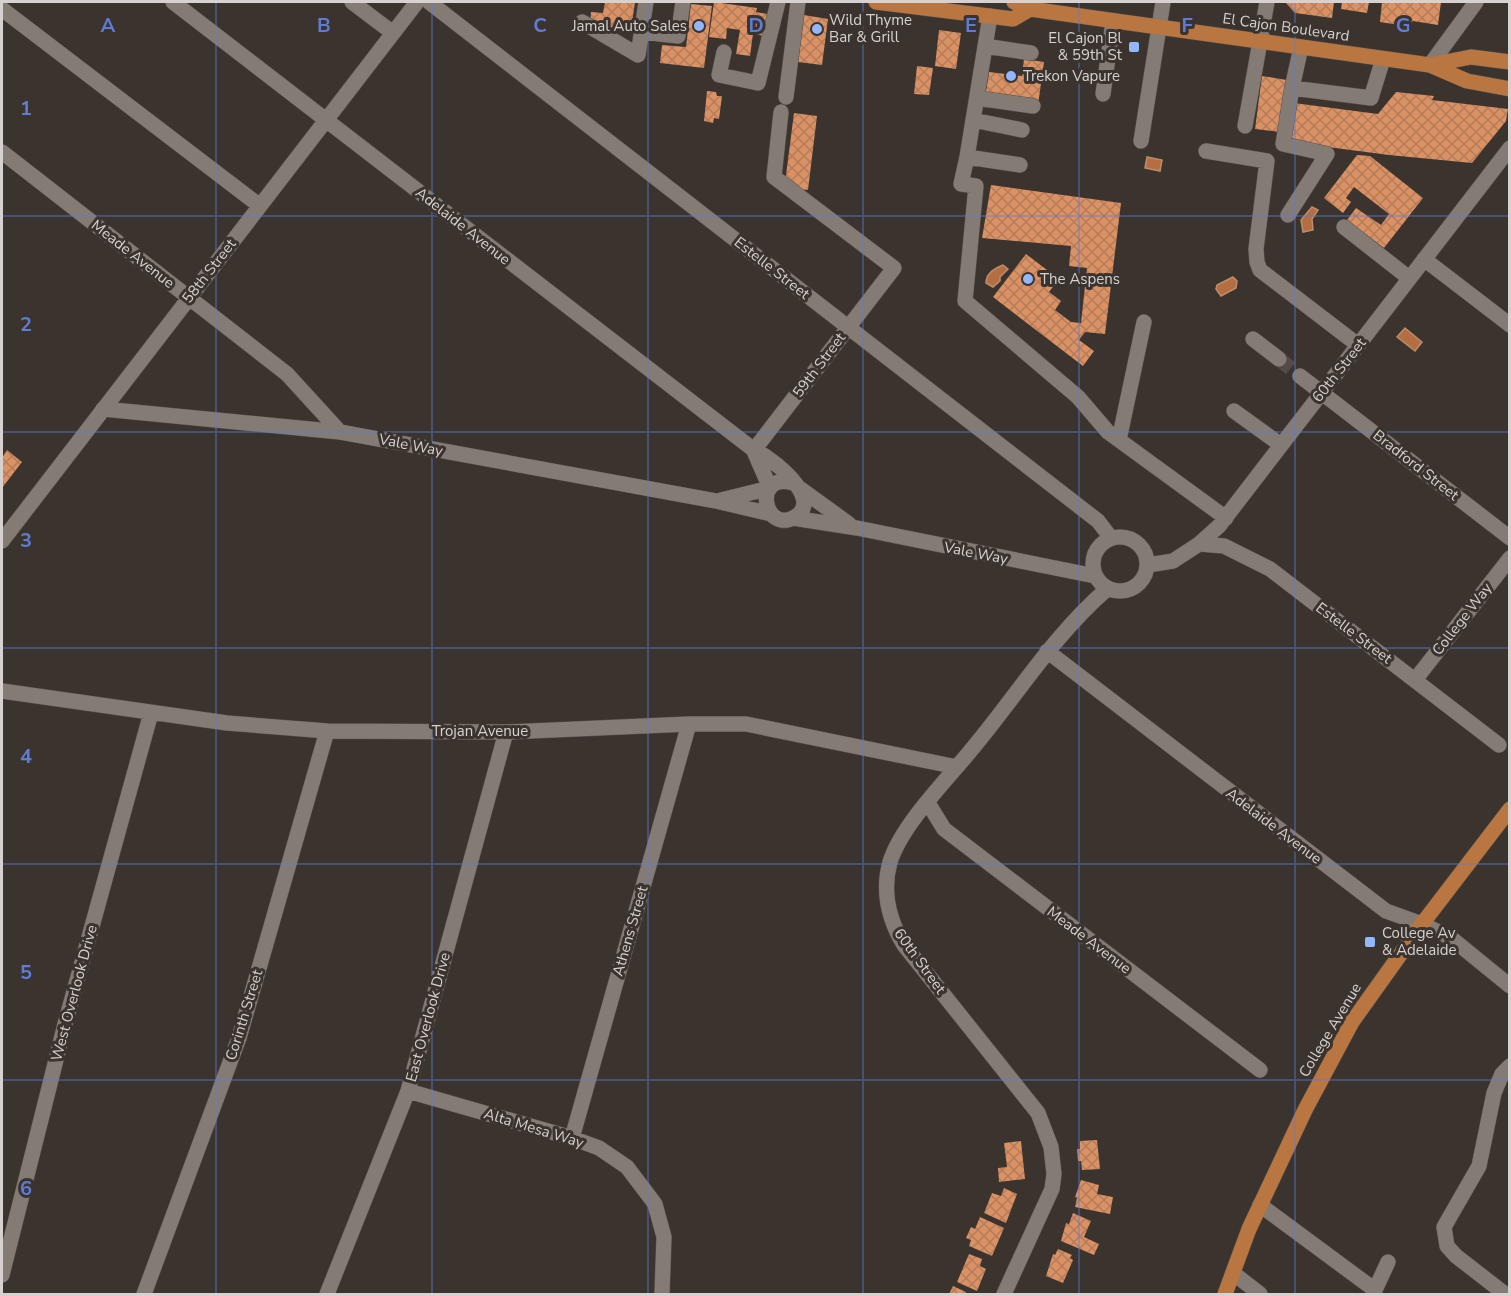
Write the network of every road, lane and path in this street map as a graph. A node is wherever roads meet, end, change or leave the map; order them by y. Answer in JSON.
{"nodes":[{"id":1,"x":173,"y":2,"type":"edge"},
{"id":2,"x":352,"y":2,"type":"edge"},
{"id":3,"x":417,"y":2,"type":"edge"},
{"id":4,"x":429,"y":2,"type":"edge"},
{"id":5,"x":646,"y":2,"type":"edge"},
{"id":6,"x":683,"y":2,"type":"edge"},
{"id":7,"x":778,"y":2,"type":"edge"},
{"id":8,"x":798,"y":2,"type":"edge"},
{"id":9,"x":876,"y":2,"type":"edge"},
{"id":10,"x":1014,"y":2,"type":"edge"},
{"id":11,"x":1163,"y":2,"type":"edge"},
{"id":12,"x":1267,"y":2,"type":"edge"},
{"id":13,"x":1476,"y":2,"type":"edge"},
{"id":14,"x":1030,"y":5,"type":"edge"},
{"id":15,"x":2,"y":9,"type":"edge"},
{"id":16,"x":990,"y":16,"type":"junction"},
{"id":17,"x":1113,"y":21,"type":"junction"},
{"id":18,"x":582,"y":22,"type":"dead end"},
{"id":19,"x":1159,"y":27,"type":"junction"},
{"id":20,"x":642,"y":32,"type":"junction"},
{"id":21,"x":393,"y":33,"type":"junction"},
{"id":22,"x":1259,"y":41,"type":"junction"},
{"id":23,"x":985,"y":46,"type":"junction"},
{"id":24,"x":1301,"y":47,"type":"junction"},
{"id":25,"x":724,"y":52,"type":"dead end"},
{"id":26,"x":1031,"y":52,"type":"dead end"},
{"id":27,"x":1383,"y":58,"type":"junction"},
{"id":28,"x":1509,"y":62,"type":"edge"},
{"id":29,"x":1430,"y":65,"type":"junction"},
{"id":30,"x":1292,"y":88,"type":"junction"},
{"id":31,"x":1509,"y":89,"type":"edge"},
{"id":32,"x":1103,"y":94,"type":"dead end"},
{"id":33,"x":786,"y":97,"type":"dead end"},
{"id":34,"x":977,"y":98,"type":"junction"},
{"id":35,"x":1033,"y":106,"type":"dead end"},
{"id":36,"x":781,"y":112,"type":"dead end"},
{"id":37,"x":326,"y":120,"type":"junction"},
{"id":38,"x":973,"y":120,"type":"junction"},
{"id":39,"x":1245,"y":126,"type":"dead end"},
{"id":40,"x":1022,"y":130,"type":"dead end"},
{"id":41,"x":1141,"y":141,"type":"dead end"},
{"id":42,"x":1509,"y":148,"type":"edge"},
{"id":43,"x":2,"y":152,"type":"edge"},
{"id":44,"x":1206,"y":152,"type":"dead end"},
{"id":45,"x":967,"y":157,"type":"junction"},
{"id":46,"x":1020,"y":165,"type":"dead end"},
{"id":47,"x":260,"y":206,"type":"junction"},
{"id":48,"x":1288,"y":214,"type":"dead end"},
{"id":49,"x":1344,"y":228,"type":"dead end"},
{"id":50,"x":1424,"y":259,"type":"junction"},
{"id":51,"x":1409,"y":278,"type":"junction"},
{"id":52,"x":189,"y":298,"type":"junction"},
{"id":53,"x":1144,"y":322,"type":"dead end"},
{"id":54,"x":1509,"y":325,"type":"edge"},
{"id":55,"x":848,"y":327,"type":"junction"},
{"id":56,"x":1253,"y":339,"type":"dead end"},
{"id":57,"x":1358,"y":345,"type":"junction"},
{"id":58,"x":1279,"y":359,"type":"tunnel mouth"},
{"id":59,"x":1300,"y":376,"type":"tunnel mouth"},
{"id":60,"x":1322,"y":392,"type":"junction"},
{"id":61,"x":103,"y":409,"type":"junction"},
{"id":62,"x":1234,"y":411,"type":"dead end"},
{"id":63,"x":340,"y":432,"type":"junction"},
{"id":64,"x":1119,"y":440,"type":"junction"},
{"id":65,"x":1281,"y":445,"type":"junction"},
{"id":66,"x":754,"y":450,"type":"junction"},
{"id":67,"x":796,"y":485,"type":"junction"},
{"id":68,"x":770,"y":488,"type":"junction"},
{"id":69,"x":716,"y":501,"type":"junction"},
{"id":70,"x":771,"y":514,"type":"junction"},
{"id":71,"x":793,"y":518,"type":"junction"},
{"id":72,"x":1226,"y":518,"type":"junction"},
{"id":73,"x":857,"y":528,"type":"junction"},
{"id":74,"x":1111,"y":538,"type":"junction"},
{"id":75,"x":1509,"y":538,"type":"edge"},
{"id":76,"x":2,"y":541,"type":"edge"},
{"id":77,"x":1199,"y":544,"type":"junction"},
{"id":78,"x":1509,"y":558,"type":"edge"},
{"id":79,"x":1148,"y":565,"type":"junction"},
{"id":80,"x":1095,"y":576,"type":"junction"},
{"id":81,"x":1107,"y":589,"type":"junction"},
{"id":82,"x":1047,"y":651,"type":"junction"},
{"id":83,"x":1415,"y":680,"type":"junction"},
{"id":84,"x":2,"y":691,"type":"edge"},
{"id":85,"x":151,"y":713,"type":"junction"},
{"id":86,"x":689,"y":724,"type":"junction"},
{"id":87,"x":327,"y":730,"type":"junction"},
{"id":88,"x":506,"y":732,"type":"junction"},
{"id":89,"x":1499,"y":745,"type":"dead end"},
{"id":90,"x":957,"y":767,"type":"junction"},
{"id":91,"x":928,"y":802,"type":"junction"},
{"id":92,"x":1509,"y":809,"type":"edge"},
{"id":93,"x":1422,"y":924,"type":"junction"},
{"id":94,"x":1509,"y":986,"type":"edge"},
{"id":95,"x":1260,"y":1070,"type":"dead end"},
{"id":96,"x":1507,"y":1073,"type":"edge"},
{"id":97,"x":408,"y":1091,"type":"junction"},
{"id":98,"x":572,"y":1138,"type":"junction"},
{"id":99,"x":1260,"y":1205,"type":"junction"},
{"id":100,"x":1388,"y":1262,"type":"dead end"},
{"id":101,"x":1233,"y":1274,"type":"junction"},
{"id":102,"x":2,"y":1275,"type":"edge"},
{"id":103,"x":144,"y":1294,"type":"edge"},
{"id":104,"x":327,"y":1294,"type":"edge"},
{"id":105,"x":662,"y":1294,"type":"edge"},
{"id":106,"x":1004,"y":1294,"type":"edge"},
{"id":107,"x":1225,"y":1294,"type":"edge"},
{"id":108,"x":1260,"y":1294,"type":"edge"},
{"id":109,"x":1505,"y":1294,"type":"edge"}],
"edges":[{"from":1,"to":37,"type":"street","name":"Adelaide Avenue"},
{"from":2,"to":21,"type":"street"},
{"from":3,"to":21,"type":"street","name":"58th Street"},
{"from":4,"to":55,"type":"street","name":"Estelle Street"},
{"from":5,"to":20,"type":"street"},
{"from":6,"to":20,"type":"street"},
{"from":7,"to":25,"type":"street"},
{"from":8,"to":33,"type":"street"},
{"from":9,"to":16,"type":"main road","name":"El Cajon Boulevard"},
{"from":10,"to":14,"type":"main road","name":"El Cajon Boulevard"},
{"from":11,"to":19,"type":"street"},
{"from":12,"to":22,"type":"street"},
{"from":13,"to":29,"type":"street"},
{"from":14,"to":16,"type":"main road","name":"El Cajon Boulevard"},
{"from":14,"to":17,"type":"main road","name":"El Cajon Boulevard"},
{"from":15,"to":47,"type":"street"},
{"from":16,"to":23,"type":"street"},
{"from":17,"to":19,"type":"main road","name":"El Cajon Boulevard"},
{"from":17,"to":32,"type":"street"},
{"from":18,"to":20,"type":"street"},
{"from":19,"to":22,"type":"main road","name":"El Cajon Boulevard"},
{"from":19,"to":41,"type":"street"},
{"from":21,"to":37,"type":"street","name":"58th Street"},
{"from":22,"to":24,"type":"main road","name":"El Cajon Boulevard"},
{"from":22,"to":39,"type":"street"},
{"from":23,"to":26,"type":"street"},
{"from":23,"to":34,"type":"street"},
{"from":24,"to":27,"type":"main road","name":"El Cajon Boulevard"},
{"from":24,"to":30,"type":"street"},
{"from":27,"to":29,"type":"main road","name":"El Cajon Boulevard"},
{"from":27,"to":30,"type":"street"},
{"from":28,"to":29,"type":"main road","name":"El Cajon Boulevard"},
{"from":29,"to":31,"type":"main road","name":"El Cajon Boulevard"},
{"from":30,"to":48,"type":"street"},
{"from":34,"to":35,"type":"street"},
{"from":34,"to":38,"type":"street"},
{"from":36,"to":55,"type":"street","name":"59th Street"},
{"from":37,"to":47,"type":"street","name":"58th Street"},
{"from":37,"to":66,"type":"street","name":"Adelaide Avenue"},
{"from":38,"to":40,"type":"street"},
{"from":38,"to":45,"type":"street"},
{"from":42,"to":50,"type":"street","name":"60th Street"},
{"from":43,"to":52,"type":"street","name":"Meade Avenue"},
{"from":44,"to":57,"type":"street"},
{"from":45,"to":46,"type":"street"},
{"from":45,"to":64,"type":"street"},
{"from":47,"to":52,"type":"street","name":"58th Street"},
{"from":49,"to":51,"type":"street"},
{"from":50,"to":51,"type":"street","name":"60th Street"},
{"from":50,"to":54,"type":"street"},
{"from":51,"to":57,"type":"street","name":"60th Street"},
{"from":52,"to":61,"type":"street","name":"58th Street"},
{"from":52,"to":63,"type":"street","name":"Meade Avenue"},
{"from":53,"to":64,"type":"street"},
{"from":55,"to":66,"type":"street","name":"59th Street"},
{"from":55,"to":74,"type":"street","name":"Estelle Street"},
{"from":56,"to":58,"type":"street"},
{"from":57,"to":60,"type":"street","name":"60th Street"},
{"from":59,"to":60,"type":"street","name":"Bradford Street"},
{"from":60,"to":65,"type":"street","name":"60th Street"},
{"from":60,"to":75,"type":"street","name":"Bradford Street"},
{"from":61,"to":63,"type":"street","name":"Vale Way"},
{"from":61,"to":76,"type":"street","name":"58th Street"},
{"from":62,"to":65,"type":"street"},
{"from":63,"to":69,"type":"street","name":"Vale Way"},
{"from":64,"to":72,"type":"street"},
{"from":65,"to":72,"type":"street","name":"60th Street"},
{"from":66,"to":67,"type":"street","name":"Adelaide Avenue"},
{"from":66,"to":68,"type":"street","name":"Adelaide Avenue"},
{"from":67,"to":68,"type":"street","name":"Vale Way"},
{"from":67,"to":71,"type":"street"},
{"from":67,"to":73,"type":"street","name":"Vale Way"},
{"from":68,"to":69,"type":"street","name":"Vale Way"},
{"from":68,"to":70,"type":"street"},
{"from":69,"to":70,"type":"street","name":"Vale Way"},
{"from":70,"to":71,"type":"street","name":"Vale Way"},
{"from":71,"to":73,"type":"street","name":"Vale Way"},
{"from":72,"to":77,"type":"street","name":"60th Street"},
{"from":73,"to":80,"type":"street","name":"Vale Way"},
{"from":74,"to":79,"type":"street"},
{"from":74,"to":80,"type":"street"},
{"from":77,"to":79,"type":"street","name":"60th Street"},
{"from":77,"to":83,"type":"street","name":"Estelle Street"},
{"from":78,"to":83,"type":"street","name":"College Way"},
{"from":79,"to":81,"type":"street"},
{"from":80,"to":81,"type":"street"},
{"from":81,"to":82,"type":"street","name":"60th Street"},
{"from":82,"to":90,"type":"street","name":"60th Street"},
{"from":82,"to":93,"type":"street","name":"Adelaide Avenue"},
{"from":83,"to":89,"type":"street","name":"Estelle Street"},
{"from":84,"to":85,"type":"street","name":"Trojan Avenue"},
{"from":85,"to":87,"type":"street","name":"Trojan Avenue"},
{"from":85,"to":102,"type":"street","name":"West Overlook Drive"},
{"from":86,"to":88,"type":"street","name":"Trojan Avenue"},
{"from":86,"to":90,"type":"street","name":"Trojan Avenue"},
{"from":86,"to":98,"type":"street","name":"Athens Street"},
{"from":87,"to":88,"type":"street","name":"Trojan Avenue"},
{"from":87,"to":103,"type":"street","name":"Corinth Street"},
{"from":88,"to":97,"type":"street","name":"East Overlook Drive"},
{"from":90,"to":91,"type":"street","name":"60th Street"},
{"from":91,"to":95,"type":"street","name":"Meade Avenue"},
{"from":91,"to":106,"type":"street","name":"60th Street"},
{"from":92,"to":93,"type":"main road","name":"College Avenue"},
{"from":93,"to":94,"type":"street","name":"Adelaide Avenue"},
{"from":93,"to":99,"type":"main road","name":"College Avenue"},
{"from":96,"to":109,"type":"street"},
{"from":97,"to":98,"type":"street","name":"Alta Mesa Way"},
{"from":97,"to":104,"type":"street","name":"East Overlook Drive"},
{"from":98,"to":105,"type":"street","name":"Alta Mesa Way"},
{"from":99,"to":100,"type":"street"},
{"from":99,"to":101,"type":"main road","name":"College Avenue"},
{"from":101,"to":107,"type":"main road","name":"College Avenue"},
{"from":101,"to":108,"type":"street"}]}
